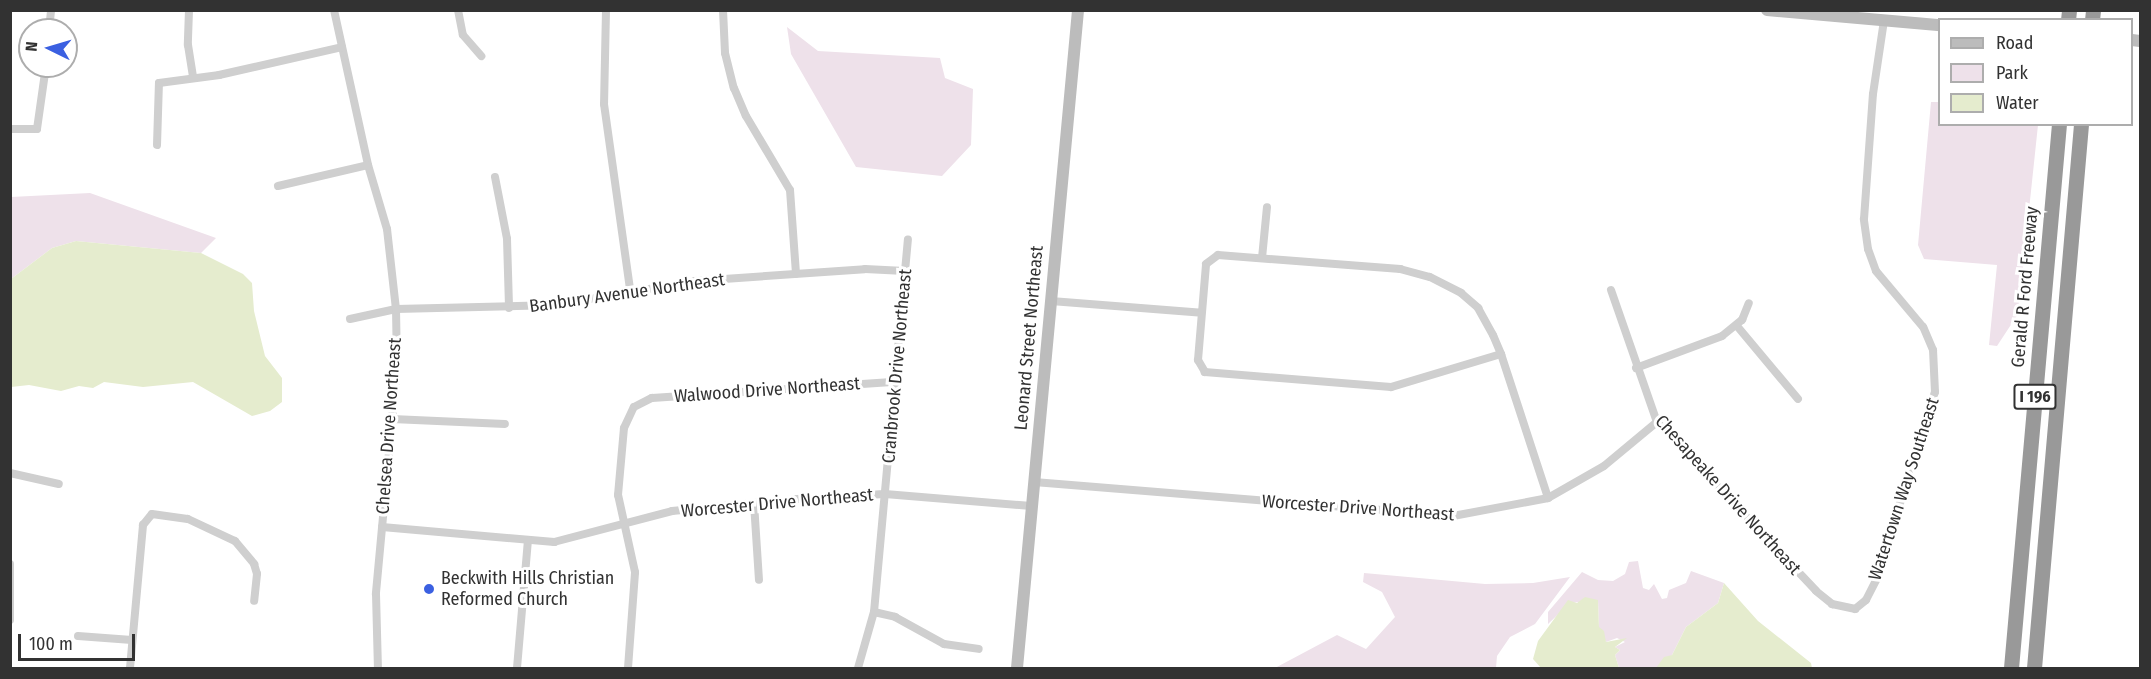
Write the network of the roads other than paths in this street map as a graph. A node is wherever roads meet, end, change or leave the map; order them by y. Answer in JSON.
{"nodes":[{"id":1,"x":189,"y":10,"type":"edge"},
{"id":2,"x":334,"y":10,"type":"edge"},
{"id":3,"x":458,"y":10,"type":"edge"},
{"id":4,"x":606,"y":10,"type":"edge"},
{"id":5,"x":723,"y":10,"type":"edge"},
{"id":6,"x":1078,"y":10,"type":"edge"},
{"id":7,"x":1767,"y":10,"type":"edge"},
{"id":8,"x":1884,"y":20,"type":"junction"},
{"id":9,"x":1938,"y":25,"type":"edge"},
{"id":10,"x":342,"y":47,"type":"junction"},
{"id":11,"x":482,"y":56,"type":"dead end"},
{"id":12,"x":43,"y":78,"type":"edge"},
{"id":13,"x":193,"y":78,"type":"junction"},
{"id":14,"x":2059,"y":126,"type":"edge"},
{"id":15,"x":2081,"y":126,"type":"edge"},
{"id":16,"x":10,"y":129,"type":"edge"},
{"id":17,"x":157,"y":146,"type":"dead end"},
{"id":18,"x":368,"y":165,"type":"junction"},
{"id":19,"x":495,"y":177,"type":"dead end"},
{"id":20,"x":278,"y":186,"type":"dead end"},
{"id":21,"x":1267,"y":207,"type":"dead end"},
{"id":22,"x":908,"y":240,"type":"dead end"},
{"id":23,"x":1262,"y":258,"type":"junction"},
{"id":24,"x":905,"y":271,"type":"junction"},
{"id":25,"x":796,"y":274,"type":"junction"},
{"id":26,"x":630,"y":290,"type":"junction"},
{"id":27,"x":1611,"y":290,"type":"dead end"},
{"id":28,"x":1051,"y":301,"type":"junction"},
{"id":29,"x":1749,"y":303,"type":"dead end"},
{"id":30,"x":509,"y":308,"type":"junction"},
{"id":31,"x":396,"y":309,"type":"junction"},
{"id":32,"x":1202,"y":312,"type":"junction"},
{"id":33,"x":350,"y":319,"type":"dead end"},
{"id":34,"x":1737,"y":326,"type":"junction"},
{"id":35,"x":1501,"y":354,"type":"junction"},
{"id":36,"x":1636,"y":368,"type":"junction"},
{"id":37,"x":895,"y":382,"type":"junction"},
{"id":38,"x":1798,"y":399,"type":"dead end"},
{"id":39,"x":392,"y":418,"type":"junction"},
{"id":40,"x":1657,"y":422,"type":"junction"},
{"id":41,"x":505,"y":424,"type":"dead end"},
{"id":42,"x":10,"y":473,"type":"edge"},
{"id":43,"x":1034,"y":482,"type":"junction"},
{"id":44,"x":59,"y":484,"type":"dead end"},
{"id":45,"x":885,"y":494,"type":"junction"},
{"id":46,"x":1548,"y":498,"type":"junction"},
{"id":47,"x":754,"y":502,"type":"junction"},
{"id":48,"x":1032,"y":506,"type":"junction"},
{"id":49,"x":625,"y":524,"type":"junction"},
{"id":50,"x":382,"y":527,"type":"junction"},
{"id":51,"x":528,"y":540,"type":"junction"},
{"id":52,"x":10,"y":564,"type":"edge"},
{"id":53,"x":759,"y":580,"type":"dead end"},
{"id":54,"x":254,"y":601,"type":"dead end"},
{"id":55,"x":1850,"y":610,"type":"joint"},
{"id":56,"x":874,"y":612,"type":"junction"},
{"id":57,"x":10,"y":620,"type":"edge"},
{"id":58,"x":78,"y":636,"type":"dead end"},
{"id":59,"x":132,"y":640,"type":"junction"},
{"id":60,"x":979,"y":649,"type":"dead end"},
{"id":61,"x":130,"y":669,"type":"edge"},
{"id":62,"x":378,"y":669,"type":"edge"},
{"id":63,"x":517,"y":669,"type":"edge"},
{"id":64,"x":628,"y":669,"type":"edge"},
{"id":65,"x":858,"y":669,"type":"edge"},
{"id":66,"x":1017,"y":669,"type":"edge"},
{"id":67,"x":2011,"y":669,"type":"edge"},
{"id":68,"x":2034,"y":669,"type":"edge"}],
"edges":[{"from":1,"to":13,"type":"street"},
{"from":2,"to":10,"type":"street","name":"Chelsea Drive Northeast"},
{"from":3,"to":11,"type":"street"},
{"from":4,"to":26,"type":"street"},
{"from":5,"to":25,"type":"street"},
{"from":6,"to":28,"type":"main road","name":"Leonard Street Northeast"},
{"from":7,"to":8,"type":"main road"},
{"from":8,"to":9,"type":"main road"},
{"from":8,"to":55,"type":"street","name":"Watertown Way Southeast"},
{"from":10,"to":13,"type":"street"},
{"from":10,"to":18,"type":"street","name":"Chelsea Drive Northeast"},
{"from":12,"to":16,"type":"street"},
{"from":13,"to":17,"type":"street"},
{"from":14,"to":67,"type":"highway","name":"Gerald R Ford Freeway","number":"I 196"},
{"from":15,"to":68,"type":"highway","number":"I 196"},
{"from":18,"to":20,"type":"street"},
{"from":18,"to":31,"type":"street","name":"Chelsea Drive Northeast"},
{"from":19,"to":30,"type":"street"},
{"from":21,"to":23,"type":"street"},
{"from":22,"to":24,"type":"street","name":"Cranbrook Drive Northeast"},
{"from":23,"to":32,"type":"street"},
{"from":23,"to":35,"type":"street"},
{"from":24,"to":25,"type":"street","name":"Banbury Avenue Northeast"},
{"from":24,"to":37,"type":"street","name":"Cranbrook Drive Northeast"},
{"from":25,"to":26,"type":"street","name":"Banbury Avenue Northeast"},
{"from":26,"to":30,"type":"street","name":"Banbury Avenue Northeast"},
{"from":27,"to":36,"type":"street","name":"Chesapeake Drive Northeast"},
{"from":28,"to":32,"type":"street"},
{"from":28,"to":43,"type":"main road","name":"Leonard Street Northeast"},
{"from":29,"to":34,"type":"street"},
{"from":30,"to":31,"type":"street","name":"Banbury Avenue Northeast"},
{"from":31,"to":33,"type":"street","name":"Banbury Avenue Northeast"},
{"from":31,"to":39,"type":"street","name":"Chelsea Drive Northeast"},
{"from":32,"to":35,"type":"street"},
{"from":34,"to":36,"type":"street"},
{"from":34,"to":38,"type":"street"},
{"from":35,"to":46,"type":"street"},
{"from":36,"to":40,"type":"street","name":"Chesapeake Drive Northeast"},
{"from":37,"to":45,"type":"street","name":"Cranbrook Drive Northeast"},
{"from":37,"to":49,"type":"street","name":"Walwood Drive Northeast"},
{"from":39,"to":41,"type":"street"},
{"from":39,"to":50,"type":"street","name":"Chelsea Drive Northeast"},
{"from":40,"to":46,"type":"street","name":"Worcester Drive Northeast"},
{"from":40,"to":55,"type":"street","name":"Chesapeake Drive Northeast"},
{"from":42,"to":44,"type":"street"},
{"from":43,"to":46,"type":"street","name":"Worcester Drive Northeast"},
{"from":43,"to":48,"type":"main road","name":"Leonard Street Northeast"},
{"from":45,"to":47,"type":"street","name":"Worcester Drive Northeast"},
{"from":45,"to":48,"type":"street","name":"Worcester Drive Northeast"},
{"from":45,"to":56,"type":"street","name":"Cranbrook Drive Northeast"},
{"from":47,"to":49,"type":"street","name":"Worcester Drive Northeast"},
{"from":47,"to":53,"type":"street"},
{"from":48,"to":66,"type":"main road","name":"Leonard Street Northeast"},
{"from":49,"to":51,"type":"street","name":"Worcester Drive Northeast"},
{"from":49,"to":64,"type":"street"},
{"from":50,"to":51,"type":"street","name":"Worcester Drive Northeast"},
{"from":50,"to":62,"type":"street","name":"Chelsea Drive Northeast"},
{"from":51,"to":63,"type":"street"},
{"from":52,"to":57,"type":"street"},
{"from":54,"to":59,"type":"street"},
{"from":56,"to":60,"type":"street"},
{"from":56,"to":65,"type":"street","name":"Cranbrook Drive Northeast"},
{"from":58,"to":59,"type":"street"},
{"from":59,"to":61,"type":"street"}]}
